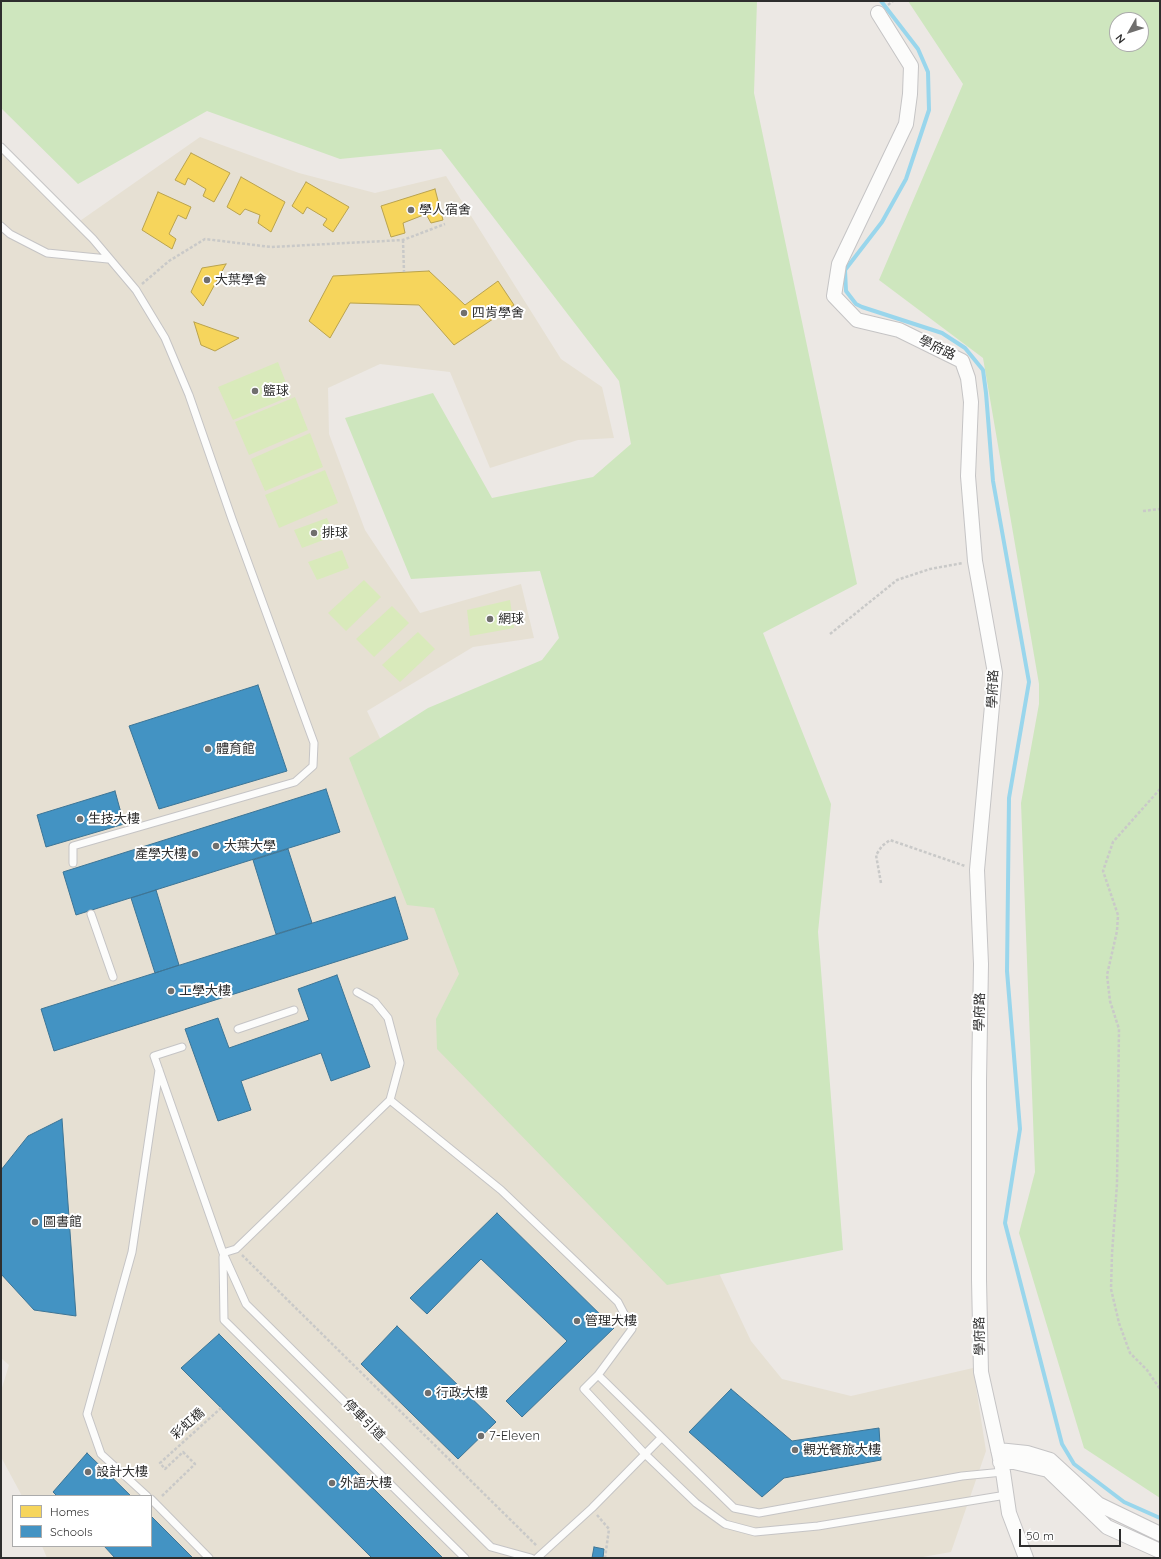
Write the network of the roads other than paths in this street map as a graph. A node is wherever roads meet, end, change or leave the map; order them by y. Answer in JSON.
{"nodes":[{"id":1,"x":878,"y":13,"type":"dead end"},
{"id":2,"x":1,"y":148,"type":"edge"},
{"id":3,"x":4,"y":153,"type":"edge"},
{"id":4,"x":1,"y":226,"type":"edge"},
{"id":5,"x":108,"y":259,"type":"junction"},
{"id":6,"x":72,"y":863,"type":"dead end"},
{"id":7,"x":91,"y":914,"type":"dead end"},
{"id":8,"x":113,"y":977,"type":"dead end"},
{"id":9,"x":357,"y":992,"type":"dead end"},
{"id":10,"x":294,"y":1010,"type":"dead end"},
{"id":11,"x":238,"y":1028,"type":"dead end"},
{"id":12,"x":182,"y":1047,"type":"dead end"},
{"id":13,"x":159,"y":1068,"type":"junction"},
{"id":14,"x":390,"y":1100,"type":"junction"},
{"id":15,"x":223,"y":1253,"type":"junction"},
{"id":16,"x":598,"y":1376,"type":"junction"},
{"id":17,"x":661,"y":1438,"type":"junction"},
{"id":18,"x":645,"y":1454,"type":"junction"},
{"id":19,"x":1000,"y":1461,"type":"junction"},
{"id":20,"x":147,"y":1495,"type":"edge"},
{"id":21,"x":1006,"y":1495,"type":"junction"},
{"id":22,"x":153,"y":1501,"type":"edge"},
{"id":23,"x":1160,"y":1534,"type":"edge"},
{"id":24,"x":1160,"y":1552,"type":"edge"},
{"id":25,"x":210,"y":1558,"type":"edge"},
{"id":26,"x":465,"y":1558,"type":"edge"},
{"id":27,"x":531,"y":1558,"type":"edge"},
{"id":28,"x":537,"y":1558,"type":"edge"},
{"id":29,"x":1026,"y":1558,"type":"edge"}],
"edges":[{"from":1,"to":19,"type":"street","name":"學府路"},
{"from":2,"to":3,"type":"lane"},
{"from":3,"to":5,"type":"lane"},
{"from":4,"to":5,"type":"lane"},
{"from":5,"to":6,"type":"lane"},
{"from":7,"to":8,"type":"lane"},
{"from":9,"to":14,"type":"lane"},
{"from":10,"to":11,"type":"lane"},
{"from":12,"to":13,"type":"lane"},
{"from":13,"to":15,"type":"lane"},
{"from":13,"to":20,"type":"lane"},
{"from":14,"to":15,"type":"lane"},
{"from":14,"to":16,"type":"lane"},
{"from":15,"to":26,"type":"lane"},
{"from":15,"to":27,"type":"lane","name":"停車引道"},
{"from":16,"to":17,"type":"lane"},
{"from":16,"to":18,"type":"lane"},
{"from":17,"to":18,"type":"lane"},
{"from":17,"to":19,"type":"lane"},
{"from":18,"to":21,"type":"lane"},
{"from":18,"to":28,"type":"lane"},
{"from":19,"to":21,"type":"street","name":"學府路"},
{"from":19,"to":23,"type":"street"},
{"from":19,"to":24,"type":"street"},
{"from":21,"to":29,"type":"street","name":"學府路"},
{"from":22,"to":25,"type":"lane"}]}
